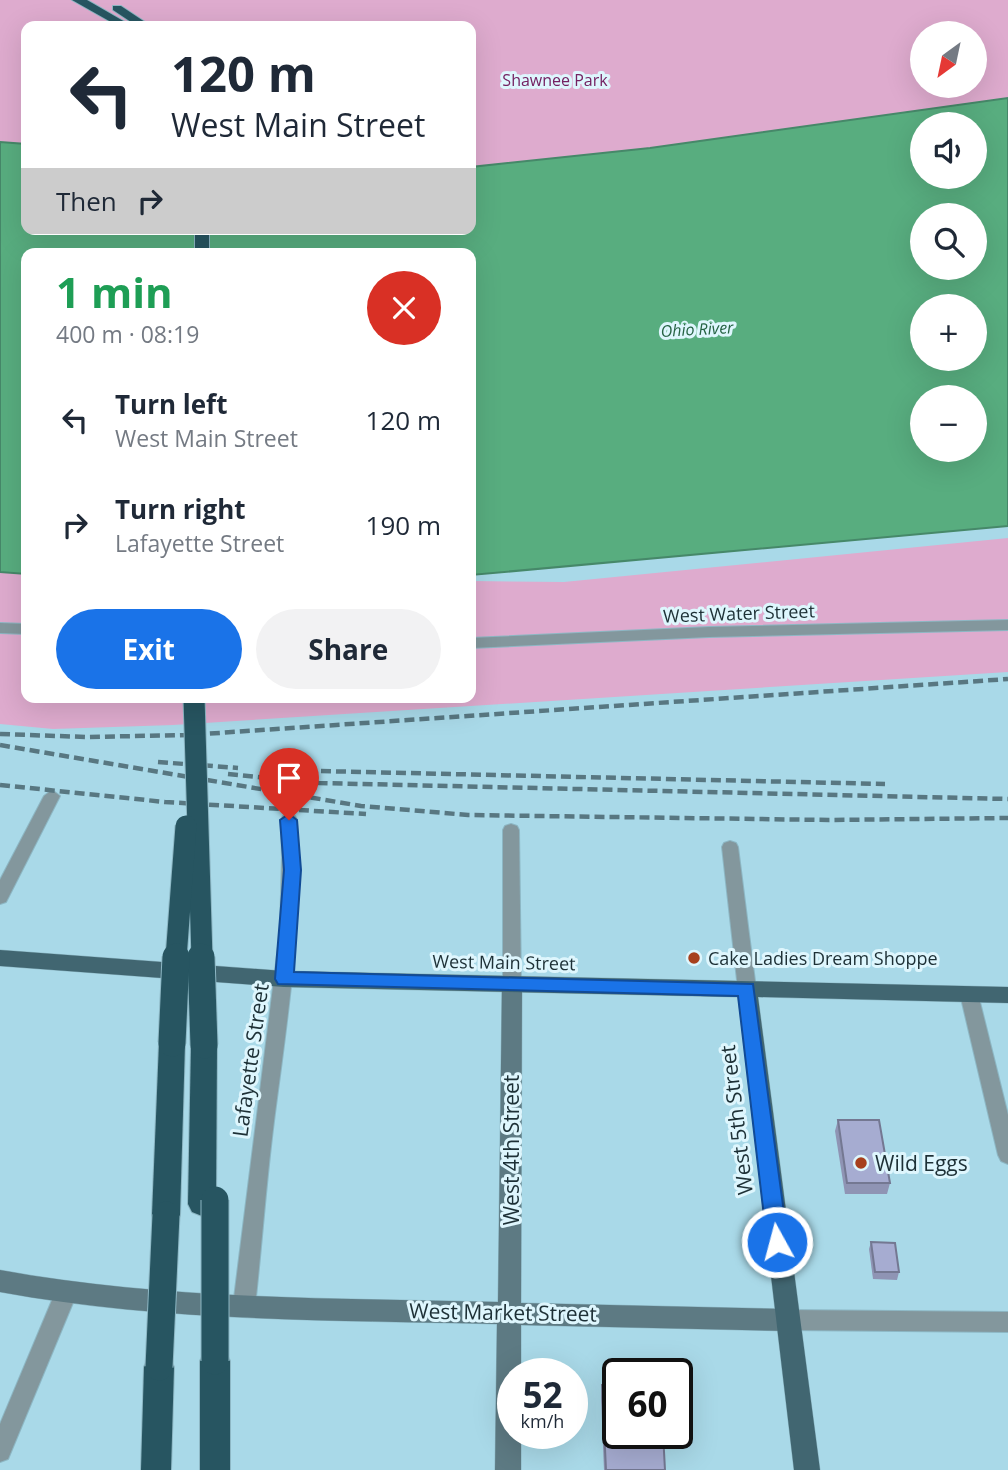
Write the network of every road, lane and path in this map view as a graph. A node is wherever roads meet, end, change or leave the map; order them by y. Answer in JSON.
{"nodes":[{"id":1,"x":78,"y":0,"type":"edge"},
{"id":2,"x":103,"y":0,"type":"edge"},
{"id":3,"x":109,"y":0,"type":"edge"},
{"id":4,"x":117,"y":21,"type":"edge"},
{"id":5,"x":139,"y":21,"type":"edge"},
{"id":6,"x":140,"y":21,"type":"edge"},
{"id":7,"x":1008,"y":625,"type":"edge"},
{"id":8,"x":0,"y":628,"type":"edge"},
{"id":9,"x":21,"y":629,"type":"edge"},
{"id":10,"x":476,"y":643,"type":"edge"},
{"id":11,"x":195,"y":703,"type":"edge"},
{"id":12,"x":195,"y":703,"type":"edge"},
{"id":13,"x":195,"y":703,"type":"edge"},
{"id":14,"x":52,"y":796,"type":"dead end"},
{"id":15,"x":289,"y":820,"type":"dead end"},
{"id":16,"x":511,"y":830,"type":"dead end"},
{"id":17,"x":730,"y":847,"type":"dead end"},
{"id":18,"x":0,"y":897,"type":"edge"},
{"id":19,"x":0,"y":958,"type":"edge"},
{"id":20,"x":284,"y":979,"type":"junction"},
{"id":21,"x":512,"y":984,"type":"junction"},
{"id":22,"x":747,"y":989,"type":"junction"},
{"id":23,"x":969,"y":994,"type":"junction"},
{"id":24,"x":1008,"y":995,"type":"edge"},
{"id":25,"x":210,"y":1044,"type":"junction"},
{"id":26,"x":1008,"y":1155,"type":"edge"},
{"id":27,"x":0,"y":1281,"type":"edge"},
{"id":28,"x":65,"y":1293,"type":"junction"},
{"id":29,"x":244,"y":1306,"type":"junction"},
{"id":30,"x":510,"y":1312,"type":"junction"},
{"id":31,"x":787,"y":1320,"type":"junction"},
{"id":32,"x":1008,"y":1322,"type":"edge"},
{"id":33,"x":208,"y":1362,"type":"junction"},
{"id":34,"x":0,"y":1451,"type":"edge"},
{"id":35,"x":156,"y":1470,"type":"edge"},
{"id":36,"x":201,"y":1470,"type":"edge"},
{"id":37,"x":215,"y":1470,"type":"edge"},
{"id":38,"x":508,"y":1470,"type":"edge"},
{"id":39,"x":807,"y":1470,"type":"edge"}],
"edges":[{"from":1,"to":4,"type":"highway"},
{"from":2,"to":5,"type":"highway"},
{"from":3,"to":6,"type":"highway"},
{"from":7,"to":10,"type":"street","name":"West Water Street"},
{"from":8,"to":9,"type":"street"},
{"from":11,"to":25,"type":"highway","bridge":true},
{"from":12,"to":35,"type":"highway","bridge":true},
{"from":13,"to":25,"type":"highway","bridge":true},
{"from":14,"to":18,"type":"street"},
{"from":15,"to":20,"type":"street","name":"Lafayette Street"},
{"from":16,"to":21,"type":"street","name":"West 4th Street"},
{"from":17,"to":22,"type":"street","name":"West 5th Street"},
{"from":19,"to":20,"type":"main road","name":"West Main Street"},
{"from":20,"to":21,"type":"main road","name":"West Main Street"},
{"from":20,"to":29,"type":"street","name":"Lafayette Street"},
{"from":21,"to":22,"type":"main road","name":"West Main Street"},
{"from":21,"to":30,"type":"street","name":"West 4th Street"},
{"from":22,"to":23,"type":"main road","name":"West Main Street"},
{"from":22,"to":31,"type":"main road","name":"West 5th Street"},
{"from":23,"to":24,"type":"main road","name":"West Main Street"},
{"from":23,"to":26,"type":"street"},
{"from":25,"to":33,"type":"highway"},
{"from":27,"to":28,"type":"street","name":"West Market Street"},
{"from":28,"to":29,"type":"street","name":"West Market Street"},
{"from":28,"to":34,"type":"street"},
{"from":29,"to":30,"type":"street","name":"West Market Street"},
{"from":30,"to":31,"type":"street","name":"West Market Street"},
{"from":30,"to":38,"type":"street","name":"West 4th Street"},
{"from":31,"to":32,"type":"street","name":"West Market Street"},
{"from":31,"to":39,"type":"main road","name":"West 5th Street"},
{"from":33,"to":36,"type":"highway"},
{"from":33,"to":37,"type":"highway"}]}
